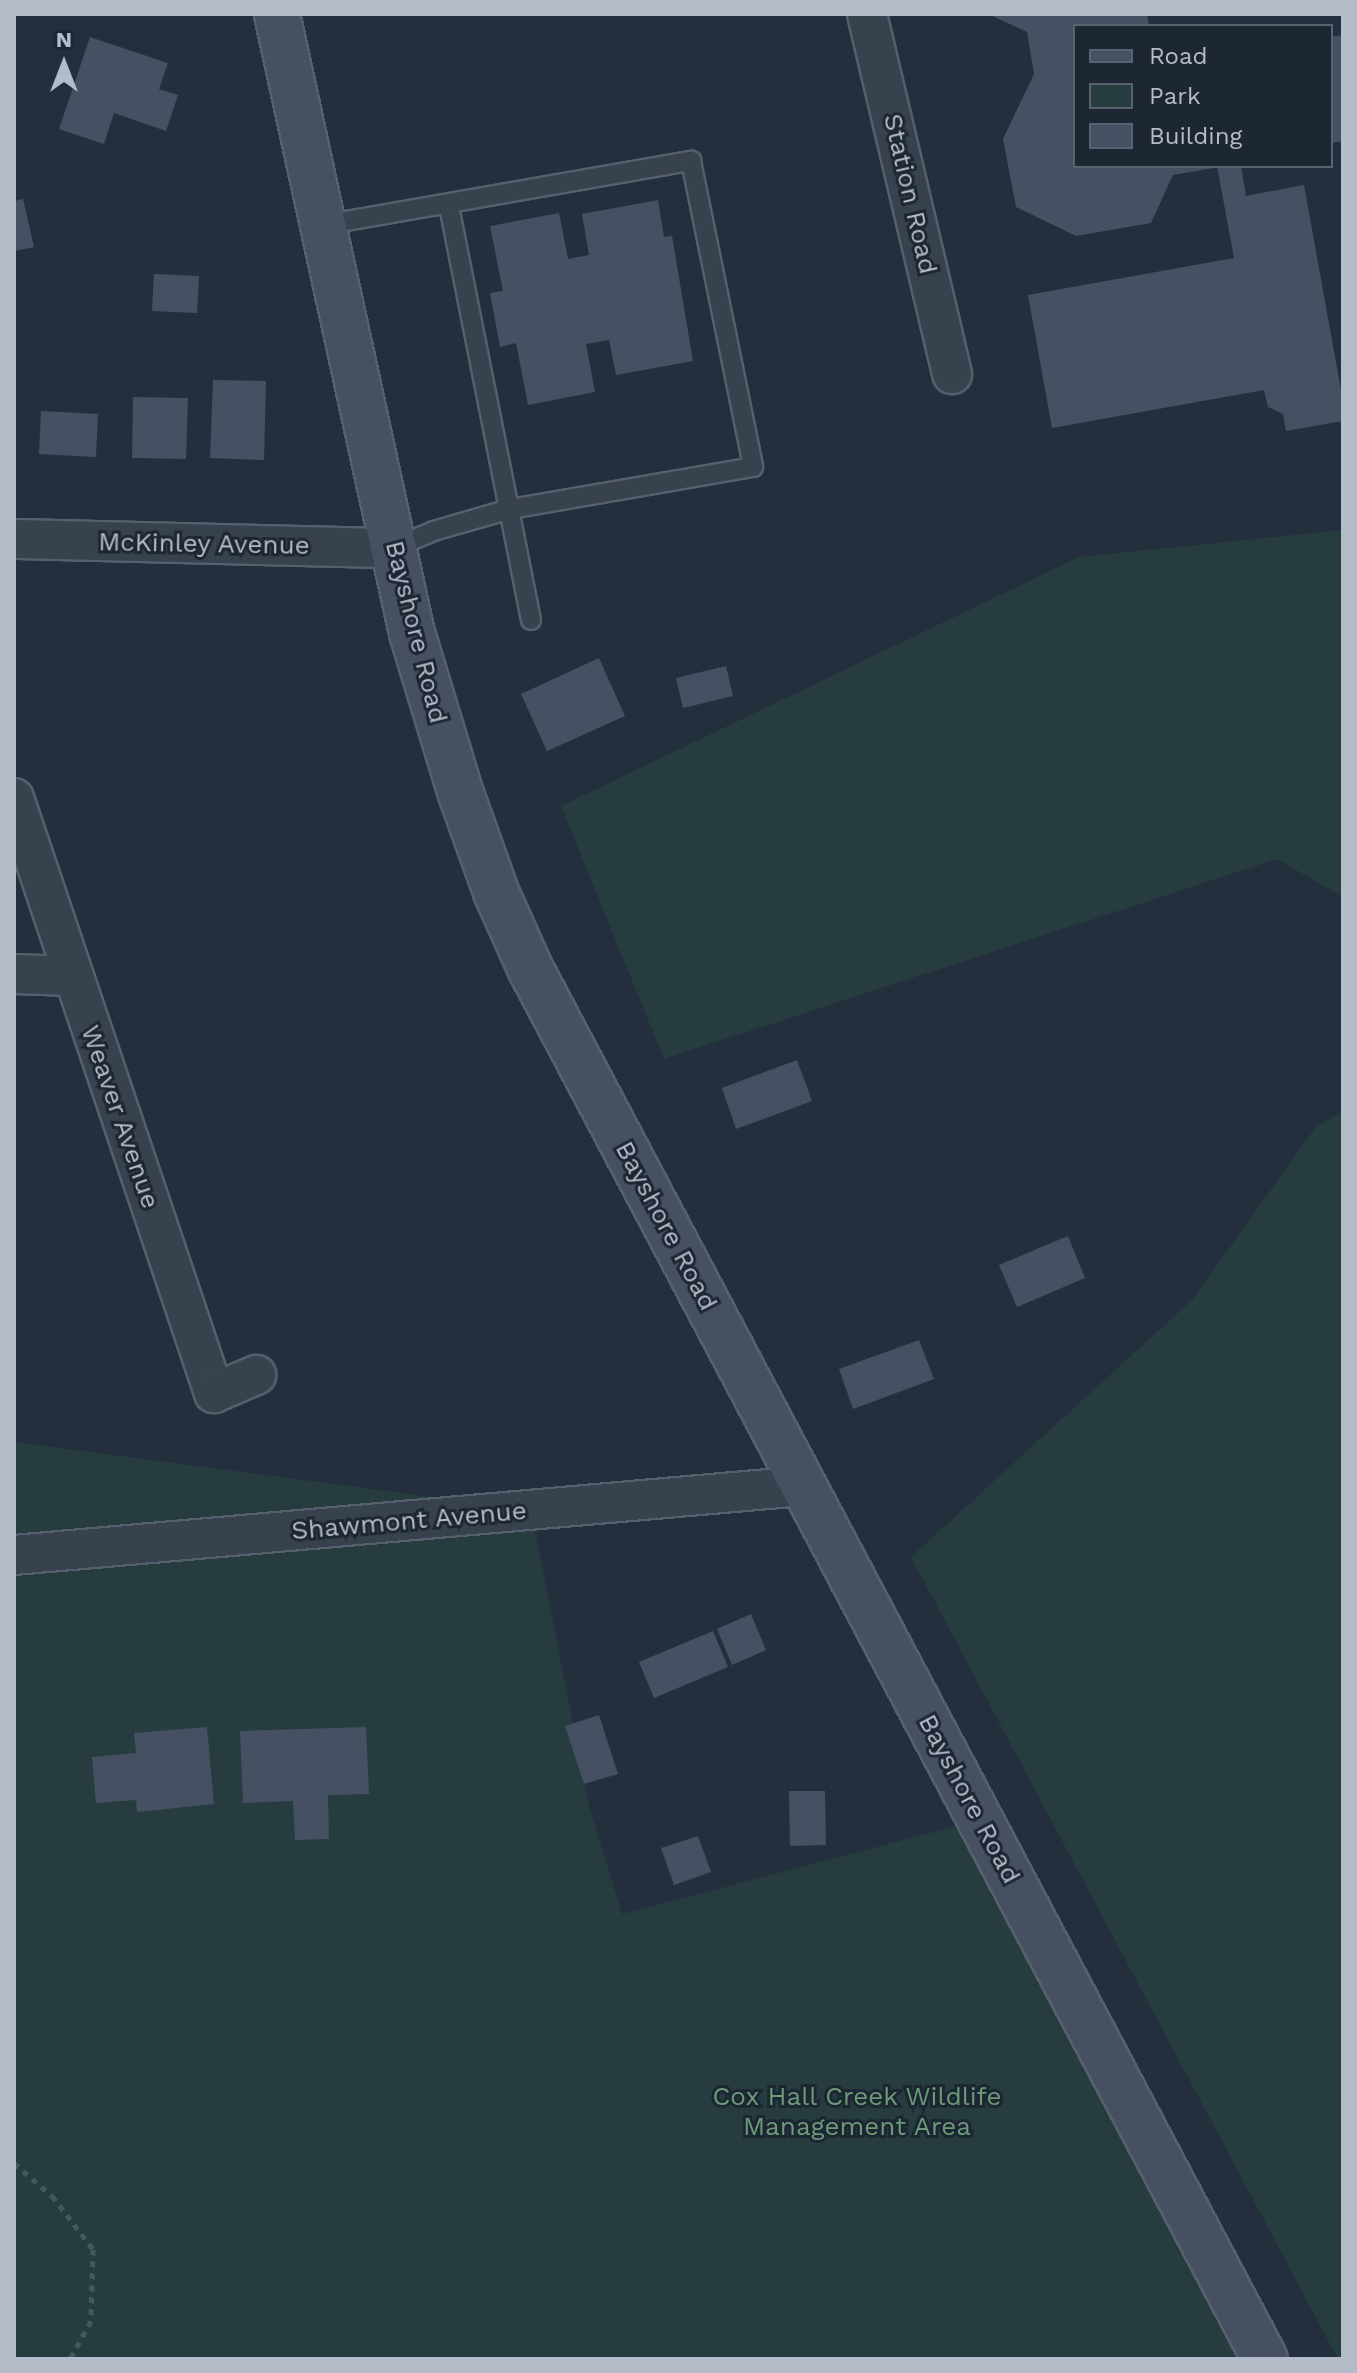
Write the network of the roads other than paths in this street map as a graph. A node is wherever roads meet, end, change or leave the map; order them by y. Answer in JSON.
{"nodes":[{"id":1,"x":277,"y":14,"type":"edge"},
{"id":2,"x":867,"y":14,"type":"edge"},
{"id":3,"x":449,"y":206,"type":"junction"},
{"id":4,"x":323,"y":225,"type":"junction"},
{"id":5,"x":952,"y":374,"type":"dead end"},
{"id":6,"x":510,"y":509,"type":"junction"},
{"id":7,"x":14,"y":539,"type":"edge"},
{"id":8,"x":393,"y":548,"type":"junction"},
{"id":9,"x":531,"y":620,"type":"dead end"},
{"id":10,"x":14,"y":798,"type":"edge"},
{"id":11,"x":14,"y":974,"type":"edge"},
{"id":12,"x":72,"y":976,"type":"junction"},
{"id":13,"x":256,"y":1375,"type":"dead end"},
{"id":14,"x":803,"y":1486,"type":"junction"},
{"id":15,"x":14,"y":1555,"type":"edge"},
{"id":16,"x":1265,"y":2359,"type":"edge"}],
"edges":[{"from":1,"to":4,"type":"main road","name":"Bayshore Road"},
{"from":2,"to":5,"type":"street","name":"Station Road"},
{"from":3,"to":4,"type":"lane"},
{"from":3,"to":6,"type":"lane"},
{"from":3,"to":6,"type":"lane"},
{"from":4,"to":8,"type":"main road","name":"Bayshore Road"},
{"from":6,"to":8,"type":"lane"},
{"from":6,"to":9,"type":"lane"},
{"from":7,"to":8,"type":"street","name":"McKinley Avenue"},
{"from":8,"to":14,"type":"main road","name":"Bayshore Road"},
{"from":10,"to":12,"type":"street","name":"Weaver Avenue"},
{"from":11,"to":12,"type":"street"},
{"from":12,"to":13,"type":"street","name":"Weaver Avenue"},
{"from":14,"to":15,"type":"street","name":"Shawmont Avenue"},
{"from":14,"to":16,"type":"main road","name":"Bayshore Road"}]}
